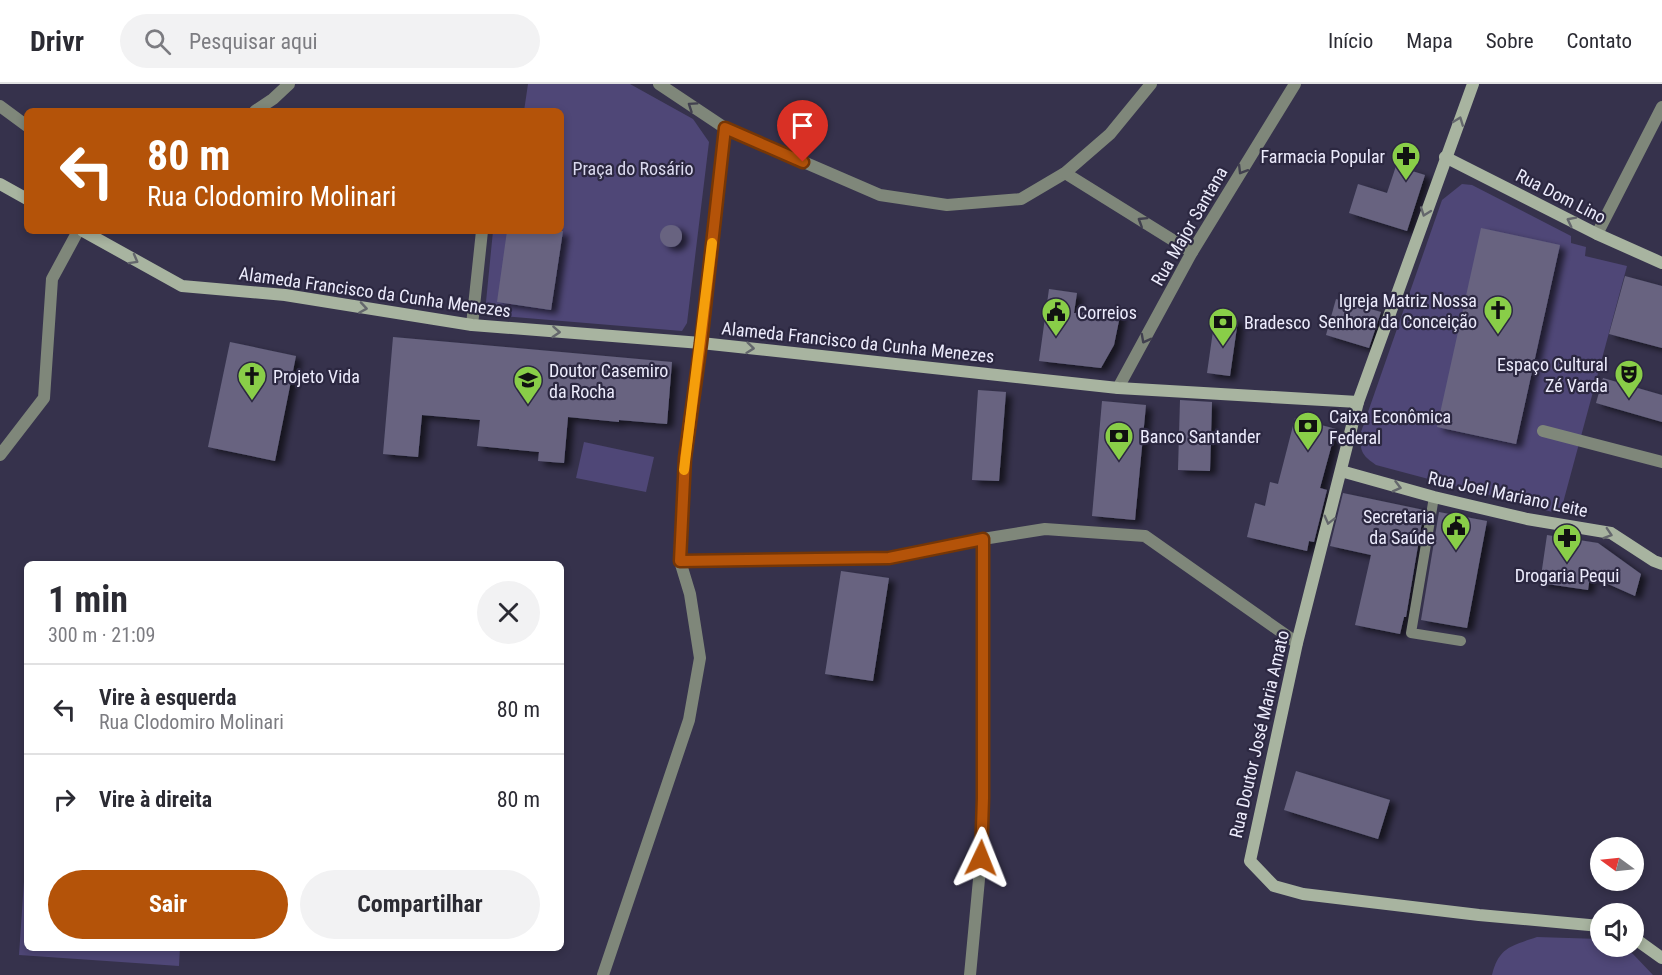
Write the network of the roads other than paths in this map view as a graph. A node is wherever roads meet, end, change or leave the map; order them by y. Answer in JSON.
{"nodes":[{"id":1,"x":289,"y":84,"type":"edge"},
{"id":2,"x":659,"y":84,"type":"edge"},
{"id":3,"x":1151,"y":84,"type":"edge"},
{"id":4,"x":1295,"y":84,"type":"edge"},
{"id":5,"x":1473,"y":84,"type":"edge"},
{"id":6,"x":0,"y":106,"type":"edge"},
{"id":7,"x":1662,"y":107,"type":"edge"},
{"id":8,"x":260,"y":108,"type":"edge"},
{"id":9,"x":24,"y":124,"type":"edge"},
{"id":10,"x":725,"y":128,"type":"junction"},
{"id":11,"x":1445,"y":157,"type":"junction"},
{"id":12,"x":1065,"y":173,"type":"junction"},
{"id":13,"x":0,"y":183,"type":"edge"},
{"id":14,"x":24,"y":197,"type":"edge"},
{"id":15,"x":76,"y":234,"type":"edge"},
{"id":16,"x":88,"y":234,"type":"edge"},
{"id":17,"x":482,"y":234,"type":"edge"},
{"id":18,"x":1597,"y":234,"type":"junction"},
{"id":19,"x":1192,"y":252,"type":"junction"},
{"id":20,"x":1662,"y":263,"type":"edge"},
{"id":21,"x":472,"y":325,"type":"junction"},
{"id":22,"x":701,"y":343,"type":"junction"},
{"id":23,"x":1118,"y":388,"type":"junction"},
{"id":24,"x":1358,"y":402,"type":"junction"},
{"id":25,"x":1543,"y":431,"type":"dead end"},
{"id":26,"x":0,"y":455,"type":"edge"},
{"id":27,"x":1662,"y":462,"type":"edge"},
{"id":28,"x":1341,"y":471,"type":"junction"},
{"id":29,"x":1434,"y":497,"type":"junction"},
{"id":30,"x":983,"y":539,"type":"junction"},
{"id":31,"x":680,"y":561,"type":"junction"},
{"id":32,"x":1662,"y":564,"type":"edge"},
{"id":33,"x":1461,"y":641,"type":"dead end"},
{"id":34,"x":1297,"y":643,"type":"junction"},
{"id":35,"x":1590,"y":925,"type":"edge"},
{"id":36,"x":1644,"y":945,"type":"edge"},
{"id":37,"x":1662,"y":958,"type":"edge"},
{"id":38,"x":603,"y":975,"type":"edge"},
{"id":39,"x":970,"y":975,"type":"edge"}],
"edges":[{"from":1,"to":8,"type":"street"},
{"from":10,"to":2,"type":"street","one_way":true},
{"from":3,"to":12,"type":"street"},
{"from":4,"to":19,"type":"street","name":"Rua Major Santana","one_way":true},
{"from":11,"to":5,"type":"street","name":"Rua Doutor José Maria Amato","one_way":true},
{"from":6,"to":9,"type":"street"},
{"from":7,"to":18,"type":"street"},
{"from":10,"to":12,"type":"street"},
{"from":10,"to":22,"type":"street"},
{"from":18,"to":11,"type":"street","name":"Rua Dom Lino","one_way":true},
{"from":11,"to":24,"type":"street","name":"Rua Doutor José Maria Amato","one_way":true},
{"from":19,"to":12,"type":"street","one_way":true},
{"from":13,"to":14,"type":"street"},
{"from":15,"to":26,"type":"street"},
{"from":16,"to":21,"type":"street","name":"Alameda Francisco da Cunha Menezes","one_way":true},
{"from":17,"to":21,"type":"street"},
{"from":18,"to":20,"type":"street","name":"Rua Dom Lino"},
{"from":19,"to":23,"type":"street","name":"Rua Major Santana","one_way":true},
{"from":21,"to":22,"type":"street","name":"Alameda Francisco da Cunha Menezes","one_way":true},
{"from":22,"to":23,"type":"street","name":"Alameda Francisco da Cunha Menezes","one_way":true},
{"from":22,"to":31,"type":"street"},
{"from":23,"to":24,"type":"street","name":"Alameda Francisco da Cunha Menezes"},
{"from":24,"to":28,"type":"street","name":"Rua Doutor José Maria Amato"},
{"from":25,"to":27,"type":"street"},
{"from":28,"to":29,"type":"street","name":"Rua Joel Mariano Leite","one_way":true},
{"from":28,"to":34,"type":"street","name":"Rua Doutor José Maria Amato","one_way":true},
{"from":29,"to":32,"type":"street","name":"Rua Joel Mariano Leite","one_way":true},
{"from":29,"to":33,"type":"lane"},
{"from":30,"to":31,"type":"street"},
{"from":30,"to":34,"type":"street"},
{"from":30,"to":39,"type":"street"},
{"from":31,"to":38,"type":"street"},
{"from":34,"to":35,"type":"street","name":"Rua Doutor José Maria Amato"},
{"from":36,"to":37,"type":"street"}]}
